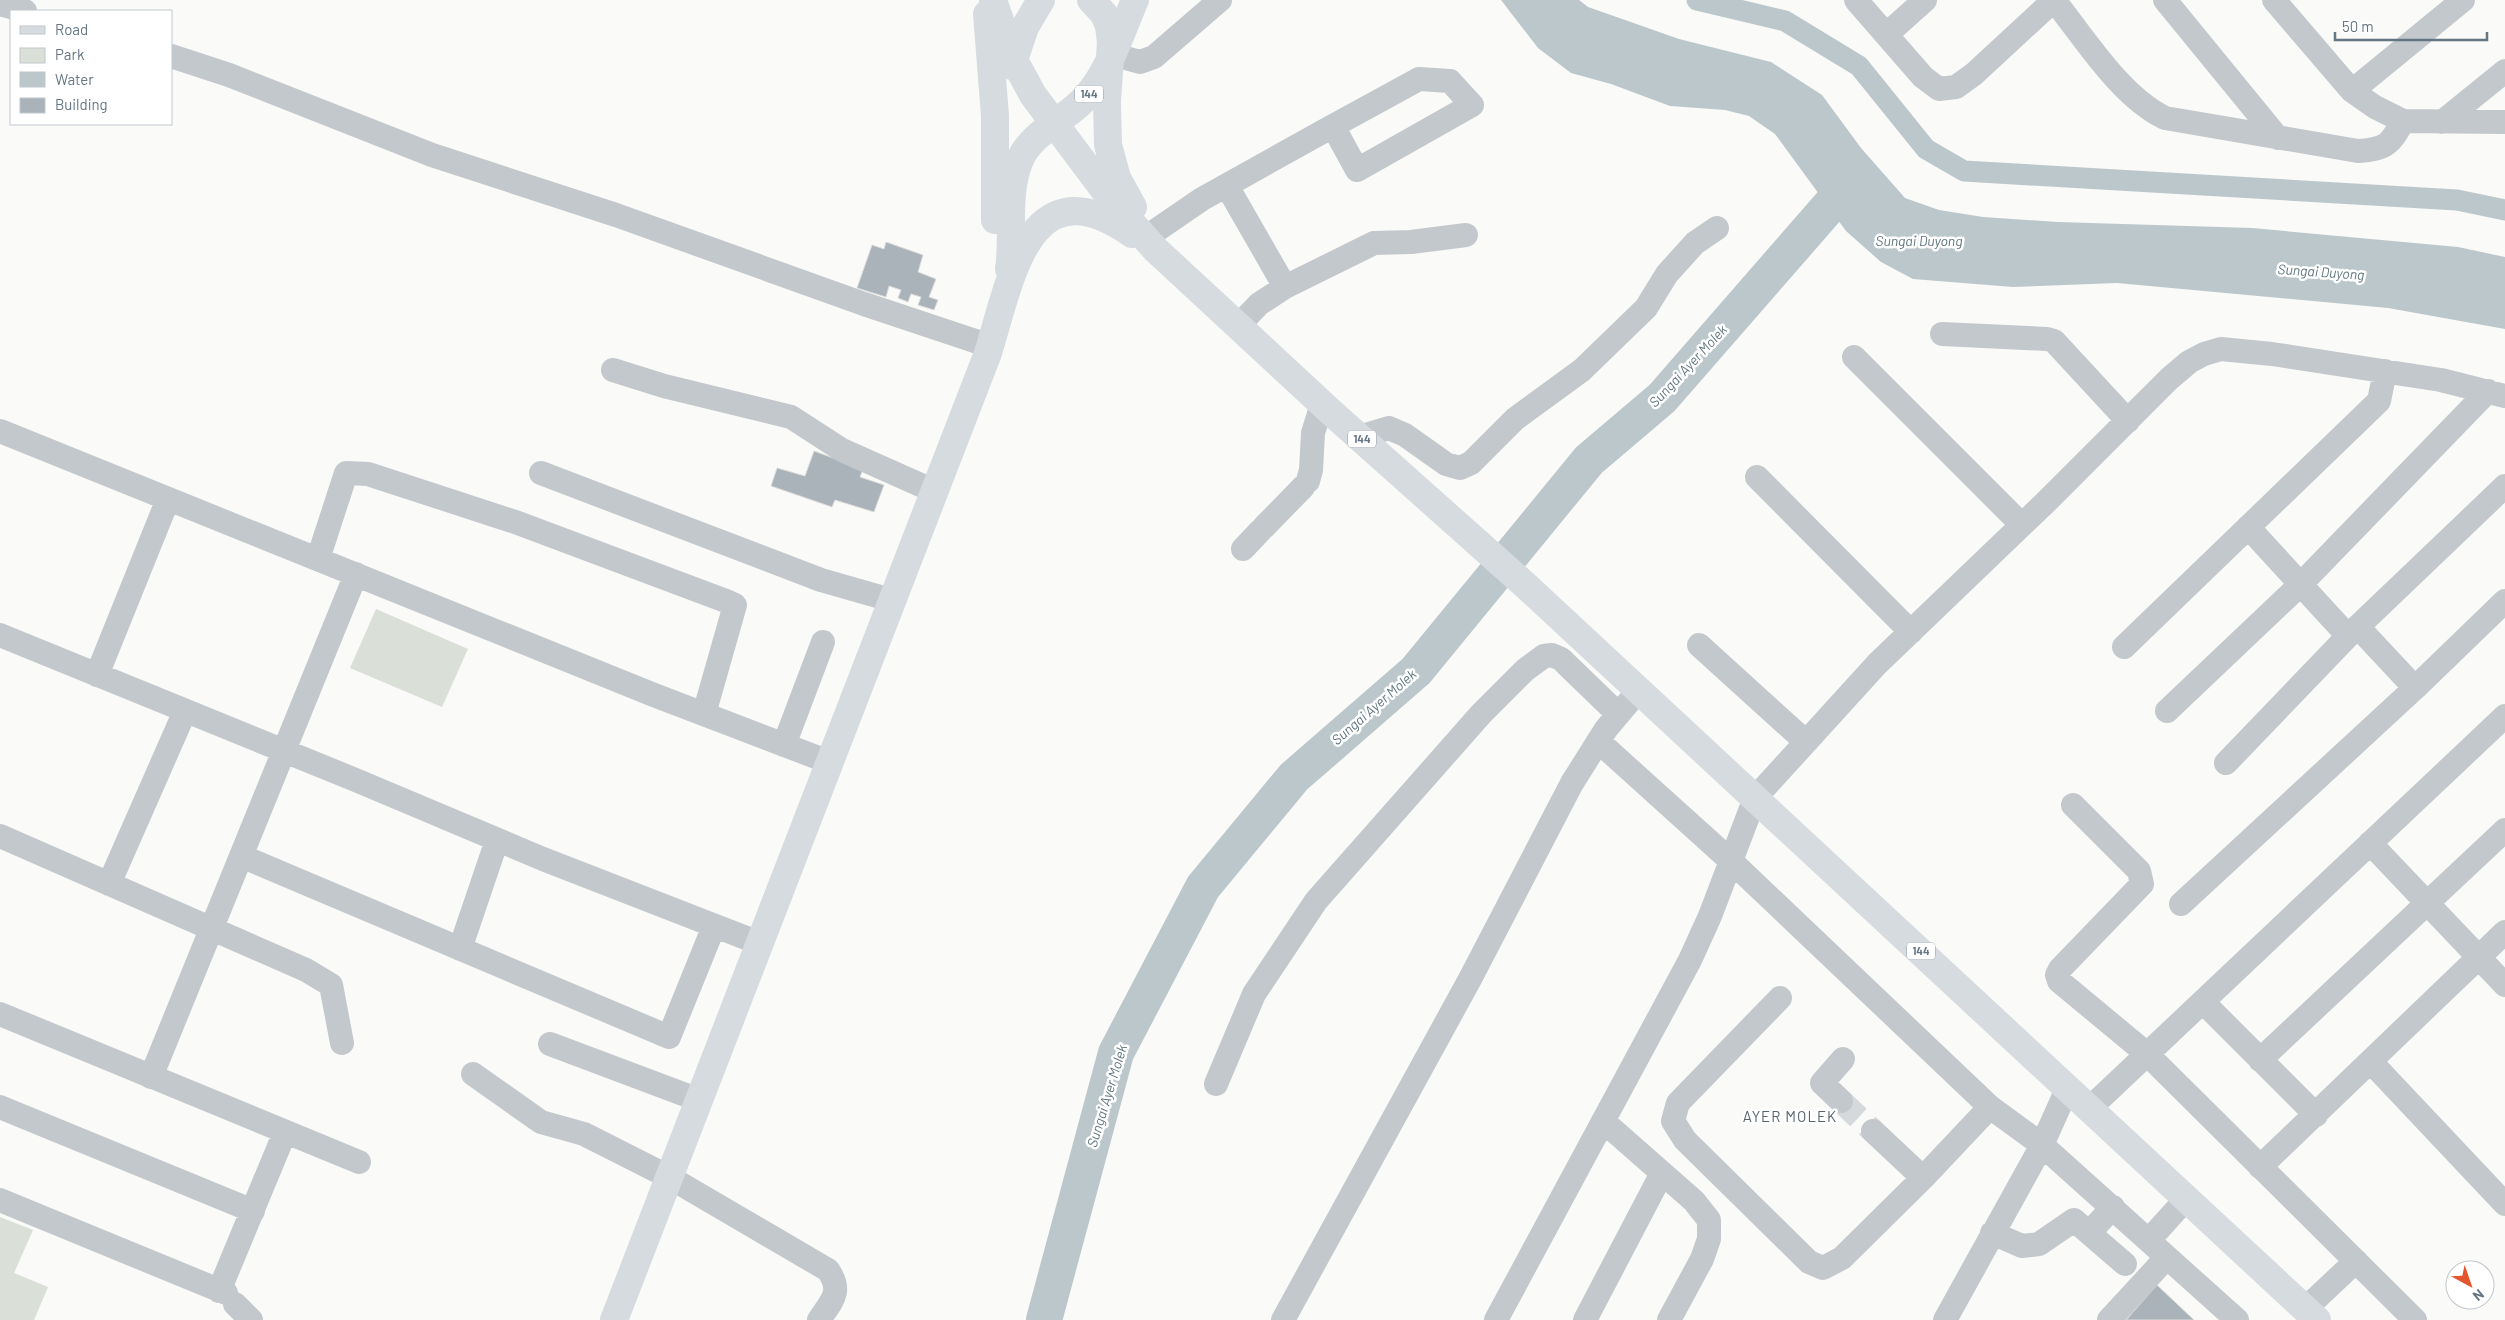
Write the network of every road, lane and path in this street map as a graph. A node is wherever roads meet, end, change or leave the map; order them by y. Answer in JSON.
{"nodes":[{"id":1,"x":985,"y":0,"type":"edge"},
{"id":2,"x":992,"y":0,"type":"edge"},
{"id":3,"x":1041,"y":0,"type":"edge"},
{"id":4,"x":1091,"y":0,"type":"edge"},
{"id":5,"x":1135,"y":0,"type":"edge"},
{"id":6,"x":1220,"y":0,"type":"edge"},
{"id":7,"x":1856,"y":0,"type":"edge"},
{"id":8,"x":1925,"y":0,"type":"edge"},
{"id":9,"x":2054,"y":0,"type":"edge"},
{"id":10,"x":2165,"y":0,"type":"edge"},
{"id":11,"x":2274,"y":0,"type":"edge"},
{"id":12,"x":2463,"y":0,"type":"edge"},
{"id":13,"x":0,"y":4,"type":"edge"},
{"id":14,"x":21,"y":10,"type":"edge"},
{"id":15,"x":1887,"y":34,"type":"junction"},
{"id":16,"x":1111,"y":54,"type":"junction"},
{"id":17,"x":172,"y":56,"type":"edge"},
{"id":18,"x":1014,"y":58,"type":"junction"},
{"id":19,"x":2505,"y":71,"type":"edge"},
{"id":20,"x":2352,"y":91,"type":"junction"},
{"id":21,"x":2403,"y":121,"type":"junction"},
{"id":22,"x":2442,"y":122,"type":"junction"},
{"id":23,"x":2505,"y":122,"type":"edge"},
{"id":24,"x":1054,"y":123,"type":"junction"},
{"id":25,"x":1333,"y":126,"type":"junction"},
{"id":26,"x":2278,"y":138,"type":"junction"},
{"id":27,"x":995,"y":173,"type":"junction"},
{"id":28,"x":1227,"y":186,"type":"junction"},
{"id":29,"x":1717,"y":228,"type":"dead end"},
{"id":30,"x":1466,"y":235,"type":"dead end"},
{"id":31,"x":1154,"y":242,"type":"junction"},
{"id":32,"x":1285,"y":287,"type":"junction"},
{"id":33,"x":1006,"y":292,"type":"junction"},
{"id":34,"x":1237,"y":327,"type":"junction"},
{"id":35,"x":1942,"y":334,"type":"dead end"},
{"id":36,"x":993,"y":338,"type":"junction"},
{"id":37,"x":1854,"y":357,"type":"dead end"},
{"id":38,"x":613,"y":370,"type":"dead end"},
{"id":39,"x":2385,"y":371,"type":"junction"},
{"id":40,"x":2496,"y":394,"type":"edge"},
{"id":41,"x":1322,"y":404,"type":"junction"},
{"id":42,"x":2128,"y":421,"type":"junction"},
{"id":43,"x":0,"y":431,"type":"edge"},
{"id":44,"x":1359,"y":437,"type":"junction"},
{"id":45,"x":540,"y":473,"type":"dead end"},
{"id":46,"x":1757,"y":477,"type":"dead end"},
{"id":47,"x":2505,"y":486,"type":"edge"},
{"id":48,"x":934,"y":491,"type":"junction"},
{"id":49,"x":168,"y":499,"type":"junction"},
{"id":50,"x":2022,"y":525,"type":"junction"},
{"id":51,"x":2248,"y":527,"type":"junction"},
{"id":52,"x":1243,"y":548,"type":"dead end"},
{"id":53,"x":318,"y":559,"type":"junction"},
{"id":54,"x":356,"y":574,"type":"junction"},
{"id":55,"x":2301,"y":584,"type":"junction"},
{"id":56,"x":891,"y":600,"type":"junction"},
{"id":57,"x":2505,"y":601,"type":"edge"},
{"id":58,"x":2353,"y":631,"type":"junction"},
{"id":59,"x":1911,"y":632,"type":"junction"},
{"id":60,"x":0,"y":636,"type":"edge"},
{"id":61,"x":823,"y":642,"type":"dead end"},
{"id":62,"x":1699,"y":646,"type":"dead end"},
{"id":63,"x":2124,"y":647,"type":"dead end"},
{"id":64,"x":97,"y":675,"type":"junction"},
{"id":65,"x":2415,"y":688,"type":"junction"},
{"id":66,"x":1638,"y":690,"type":"junction"},
{"id":67,"x":185,"y":711,"type":"junction"},
{"id":68,"x":2167,"y":711,"type":"dead end"},
{"id":69,"x":704,"y":714,"type":"junction"},
{"id":70,"x":1618,"y":714,"type":"junction"},
{"id":71,"x":2505,"y":716,"type":"edge"},
{"id":72,"x":1598,"y":741,"type":"junction"},
{"id":73,"x":1806,"y":742,"type":"junction"},
{"id":74,"x":784,"y":745,"type":"junction"},
{"id":75,"x":284,"y":751,"type":"junction"},
{"id":76,"x":828,"y":762,"type":"junction"},
{"id":77,"x":2226,"y":763,"type":"dead end"},
{"id":78,"x":1755,"y":798,"type":"junction"},
{"id":79,"x":2074,"y":805,"type":"dead end"},
{"id":80,"x":2505,"y":830,"type":"edge"},
{"id":81,"x":0,"y":836,"type":"edge"},
{"id":82,"x":497,"y":840,"type":"junction"},
{"id":83,"x":2370,"y":843,"type":"junction"},
{"id":84,"x":241,"y":856,"type":"junction"},
{"id":85,"x":1731,"y":861,"type":"junction"},
{"id":86,"x":109,"y":884,"type":"junction"},
{"id":87,"x":2427,"y":903,"type":"junction"},
{"id":88,"x":2181,"y":904,"type":"dead end"},
{"id":89,"x":714,"y":926,"type":"junction"},
{"id":90,"x":212,"y":928,"type":"junction"},
{"id":91,"x":2505,"y":932,"type":"edge"},
{"id":92,"x":759,"y":943,"type":"junction"},
{"id":93,"x":460,"y":949,"type":"junction"},
{"id":94,"x":2479,"y":957,"type":"junction"},
{"id":95,"x":2505,"y":985,"type":"edge"},
{"id":96,"x":1780,"y":998,"type":"dead end"},
{"id":97,"x":2202,"y":1002,"type":"junction"},
{"id":98,"x":0,"y":1014,"type":"edge"},
{"id":99,"x":342,"y":1043,"type":"dead end"},
{"id":100,"x":550,"y":1044,"type":"dead end"},
{"id":101,"x":2147,"y":1054,"type":"junction"},
{"id":102,"x":1843,"y":1059,"type":"dead end"},
{"id":103,"x":2260,"y":1060,"type":"junction"},
{"id":104,"x":2371,"y":1062,"type":"junction"},
{"id":105,"x":473,"y":1074,"type":"dead end"},
{"id":106,"x":151,"y":1077,"type":"junction"},
{"id":107,"x":1216,"y":1084,"type":"dead end"},
{"id":108,"x":2068,"y":1087,"type":"junction"},
{"id":109,"x":699,"y":1100,"type":"junction"},
{"id":110,"x":1841,"y":1101,"type":"tunnel mouth"},
{"id":111,"x":0,"y":1107,"type":"edge"},
{"id":112,"x":1990,"y":1107,"type":"junction"},
{"id":113,"x":2090,"y":1108,"type":"junction"},
{"id":114,"x":2316,"y":1115,"type":"junction"},
{"id":115,"x":1603,"y":1121,"type":"junction"},
{"id":116,"x":1873,"y":1131,"type":"tunnel mouth"},
{"id":117,"x":285,"y":1132,"type":"junction"},
{"id":118,"x":2042,"y":1145,"type":"junction"},
{"id":119,"x":359,"y":1162,"type":"dead end"},
{"id":120,"x":2260,"y":1167,"type":"junction"},
{"id":121,"x":1662,"y":1173,"type":"junction"},
{"id":122,"x":669,"y":1177,"type":"junction"},
{"id":123,"x":1923,"y":1178,"type":"junction"},
{"id":124,"x":2187,"y":1198,"type":"junction"},
{"id":125,"x":0,"y":1200,"type":"edge"},
{"id":126,"x":2505,"y":1204,"type":"edge"},
{"id":127,"x":2113,"y":1207,"type":"junction"},
{"id":128,"x":253,"y":1211,"type":"junction"},
{"id":129,"x":1992,"y":1233,"type":"junction"},
{"id":130,"x":2089,"y":1233,"type":"junction"},
{"id":131,"x":2149,"y":1240,"type":"junction"},
{"id":132,"x":2167,"y":1257,"type":"junction"},
{"id":133,"x":2356,"y":1261,"type":"junction"},
{"id":134,"x":2125,"y":1264,"type":"dead end"},
{"id":135,"x":233,"y":1302,"type":"edge"},
{"id":136,"x":2311,"y":1314,"type":"edge"},
{"id":137,"x":1292,"y":1317,"type":"edge"},
{"id":138,"x":614,"y":1320,"type":"edge"},
{"id":139,"x":819,"y":1320,"type":"edge"},
{"id":140,"x":1496,"y":1320,"type":"edge"},
{"id":141,"x":1585,"y":1320,"type":"edge"},
{"id":142,"x":1669,"y":1320,"type":"edge"},
{"id":143,"x":1946,"y":1320,"type":"edge"},
{"id":144,"x":2109,"y":1320,"type":"edge"},
{"id":145,"x":2237,"y":1320,"type":"edge"},
{"id":146,"x":2415,"y":1320,"type":"edge"}],
"edges":[{"from":1,"to":27,"type":"main road"},
{"from":2,"to":18,"type":"main road","number":"144"},
{"from":3,"to":18,"type":"main road"},
{"from":4,"to":16,"type":"main road","number":"144"},
{"from":5,"to":16,"type":"main road"},
{"from":6,"to":16,"type":"street"},
{"from":7,"to":15,"type":"street"},
{"from":8,"to":15,"type":"street"},
{"from":9,"to":15,"type":"street"},
{"from":9,"to":26,"type":"street"},
{"from":10,"to":26,"type":"street"},
{"from":11,"to":20,"type":"street"},
{"from":12,"to":20,"type":"street"},
{"from":13,"to":14,"type":"street"},
{"from":16,"to":24,"type":"main road","number":"144"},
{"from":16,"to":31,"type":"main road","number":"144"},
{"from":17,"to":36,"type":"street"},
{"from":18,"to":24,"type":"main road","number":"144"},
{"from":18,"to":27,"type":"main road"},
{"from":19,"to":22,"type":"street"},
{"from":20,"to":21,"type":"street"},
{"from":21,"to":22,"type":"street"},
{"from":21,"to":26,"type":"street"},
{"from":22,"to":23,"type":"street"},
{"from":24,"to":31,"type":"main road","number":"144"},
{"from":24,"to":33,"type":"main road","number":"144"},
{"from":25,"to":25,"type":"street"},
{"from":25,"to":28,"type":"street"},
{"from":27,"to":36,"type":"main road"},
{"from":28,"to":31,"type":"street"},
{"from":28,"to":32,"type":"street"},
{"from":29,"to":44,"type":"street"},
{"from":30,"to":32,"type":"street"},
{"from":31,"to":33,"type":"main road"},
{"from":31,"to":34,"type":"main road","number":"144"},
{"from":32,"to":34,"type":"street"},
{"from":33,"to":36,"type":"main road","number":"144"},
{"from":34,"to":41,"type":"main road","number":"144"},
{"from":35,"to":42,"type":"street"},
{"from":36,"to":48,"type":"main road"},
{"from":37,"to":50,"type":"street"},
{"from":38,"to":48,"type":"street"},
{"from":39,"to":40,"type":"street"},
{"from":39,"to":42,"type":"street"},
{"from":39,"to":51,"type":"street"},
{"from":40,"to":55,"type":"street"},
{"from":41,"to":44,"type":"main road","number":"144"},
{"from":41,"to":52,"type":"street"},
{"from":42,"to":50,"type":"street"},
{"from":43,"to":49,"type":"street"},
{"from":44,"to":66,"type":"main road","number":"144"},
{"from":45,"to":56,"type":"street"},
{"from":46,"to":59,"type":"street"},
{"from":47,"to":58,"type":"street"},
{"from":48,"to":56,"type":"main road"},
{"from":49,"to":53,"type":"street"},
{"from":49,"to":64,"type":"street"},
{"from":50,"to":59,"type":"street"},
{"from":51,"to":55,"type":"street"},
{"from":51,"to":63,"type":"street"},
{"from":53,"to":54,"type":"street"},
{"from":53,"to":69,"type":"street"},
{"from":54,"to":69,"type":"street"},
{"from":54,"to":75,"type":"street"},
{"from":55,"to":58,"type":"street"},
{"from":55,"to":68,"type":"street"},
{"from":56,"to":76,"type":"main road"},
{"from":57,"to":65,"type":"street"},
{"from":58,"to":65,"type":"street"},
{"from":58,"to":77,"type":"street"},
{"from":59,"to":73,"type":"street"},
{"from":60,"to":64,"type":"street"},
{"from":61,"to":74,"type":"street"},
{"from":62,"to":73,"type":"street"},
{"from":64,"to":67,"type":"street"},
{"from":65,"to":88,"type":"street"},
{"from":66,"to":70,"type":"street"},
{"from":66,"to":78,"type":"main road","number":"144"},
{"from":67,"to":75,"type":"street"},
{"from":67,"to":86,"type":"street"},
{"from":69,"to":74,"type":"street"},
{"from":70,"to":72,"type":"street"},
{"from":70,"to":107,"type":"street"},
{"from":71,"to":83,"type":"street"},
{"from":72,"to":85,"type":"street"},
{"from":72,"to":137,"type":"street"},
{"from":73,"to":78,"type":"street"},
{"from":74,"to":76,"type":"street"},
{"from":75,"to":82,"type":"street"},
{"from":75,"to":84,"type":"street"},
{"from":76,"to":92,"type":"main road"},
{"from":78,"to":85,"type":"street"},
{"from":78,"to":108,"type":"main road","number":"144"},
{"from":79,"to":101,"type":"street"},
{"from":80,"to":87,"type":"street"},
{"from":81,"to":86,"type":"street"},
{"from":82,"to":89,"type":"street"},
{"from":82,"to":93,"type":"street"},
{"from":83,"to":87,"type":"street"},
{"from":83,"to":97,"type":"street"},
{"from":84,"to":90,"type":"street"},
{"from":84,"to":93,"type":"street"},
{"from":85,"to":112,"type":"street"},
{"from":85,"to":115,"type":"street"},
{"from":86,"to":90,"type":"street"},
{"from":87,"to":94,"type":"street"},
{"from":87,"to":103,"type":"street"},
{"from":89,"to":92,"type":"street"},
{"from":89,"to":93,"type":"street"},
{"from":90,"to":99,"type":"street"},
{"from":90,"to":106,"type":"street"},
{"from":91,"to":94,"type":"street"},
{"from":92,"to":109,"type":"main road"},
{"from":94,"to":95,"type":"street"},
{"from":94,"to":104,"type":"street"},
{"from":96,"to":123,"type":"street"},
{"from":97,"to":101,"type":"street"},
{"from":97,"to":103,"type":"street"},
{"from":98,"to":106,"type":"street"},
{"from":100,"to":109,"type":"street"},
{"from":101,"to":113,"type":"street"},
{"from":101,"to":120,"type":"street"},
{"from":102,"to":110,"type":"street"},
{"from":103,"to":114,"type":"street"},
{"from":104,"to":114,"type":"street"},
{"from":104,"to":126,"type":"street"},
{"from":105,"to":122,"type":"street"},
{"from":106,"to":117,"type":"street"},
{"from":108,"to":113,"type":"main road","number":"144"},
{"from":108,"to":118,"type":"street"},
{"from":109,"to":122,"type":"main road"},
{"from":111,"to":128,"type":"street"},
{"from":112,"to":118,"type":"street"},
{"from":112,"to":123,"type":"street"},
{"from":113,"to":124,"type":"main road","number":"144"},
{"from":114,"to":120,"type":"street"},
{"from":115,"to":121,"type":"street"},
{"from":115,"to":140,"type":"street"},
{"from":116,"to":123,"type":"street"},
{"from":117,"to":119,"type":"street"},
{"from":117,"to":128,"type":"street"},
{"from":118,"to":127,"type":"street"},
{"from":118,"to":129,"type":"street"},
{"from":120,"to":133,"type":"street"},
{"from":121,"to":141,"type":"street"},
{"from":121,"to":142,"type":"street"},
{"from":122,"to":138,"type":"main road"},
{"from":122,"to":139,"type":"street"},
{"from":124,"to":131,"type":"street"},
{"from":124,"to":136,"type":"main road","number":"144"},
{"from":125,"to":135,"type":"street"},
{"from":127,"to":130,"type":"street"},
{"from":127,"to":131,"type":"street"},
{"from":128,"to":135,"type":"street"},
{"from":129,"to":130,"type":"street"},
{"from":129,"to":143,"type":"street"},
{"from":130,"to":134,"type":"street"},
{"from":131,"to":132,"type":"street"},
{"from":132,"to":144,"type":"street"},
{"from":132,"to":145,"type":"street"},
{"from":133,"to":136,"type":"street"},
{"from":133,"to":146,"type":"street"}]}
